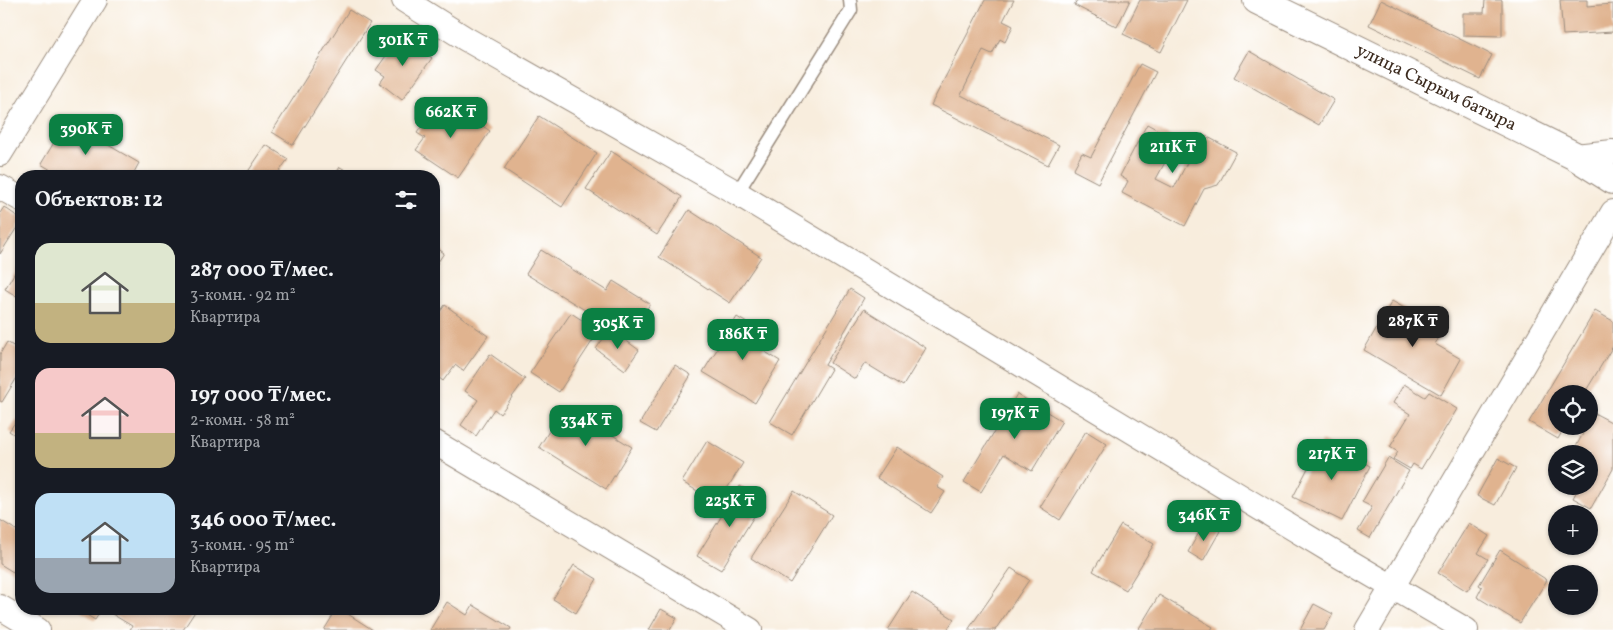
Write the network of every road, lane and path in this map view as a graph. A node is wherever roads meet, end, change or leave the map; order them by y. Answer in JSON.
{"nodes":[{"id":1,"x":95,"y":0,"type":"edge"},
{"id":2,"x":404,"y":0,"type":"edge"},
{"id":3,"x":850,"y":0,"type":"edge"},
{"id":4,"x":1257,"y":0,"type":"edge"},
{"id":5,"x":1613,"y":152,"type":"edge"},
{"id":6,"x":0,"y":154,"type":"edge"},
{"id":7,"x":1575,"y":156,"type":"junction"},
{"id":8,"x":1613,"y":180,"type":"edge"},
{"id":9,"x":0,"y":186,"type":"edge"},
{"id":10,"x":736,"y":193,"type":"junction"},
{"id":11,"x":15,"y":195,"type":"edge"},
{"id":12,"x":1613,"y":212,"type":"edge"},
{"id":13,"x":440,"y":446,"type":"edge"},
{"id":14,"x":1393,"y":587,"type":"junction"},
{"id":15,"x":0,"y":607,"type":"edge"},
{"id":16,"x":38,"y":630,"type":"edge"},
{"id":17,"x":750,"y":630,"type":"edge"},
{"id":18,"x":1367,"y":630,"type":"edge"},
{"id":19,"x":1466,"y":630,"type":"edge"}],
"edges":[{"from":1,"to":6,"type":"street"},
{"from":2,"to":10,"type":"street"},
{"from":3,"to":10,"type":"lane"},
{"from":4,"to":7,"type":"street","name":"улица Сырым батыра"},
{"from":5,"to":7,"type":"street"},
{"from":7,"to":8,"type":"street","name":"улица Сырым батыра"},
{"from":9,"to":11,"type":"street"},
{"from":10,"to":14,"type":"street"},
{"from":12,"to":14,"type":"street"},
{"from":13,"to":17,"type":"street"},
{"from":14,"to":18,"type":"street"},
{"from":14,"to":19,"type":"street"},
{"from":15,"to":16,"type":"street"}]}
